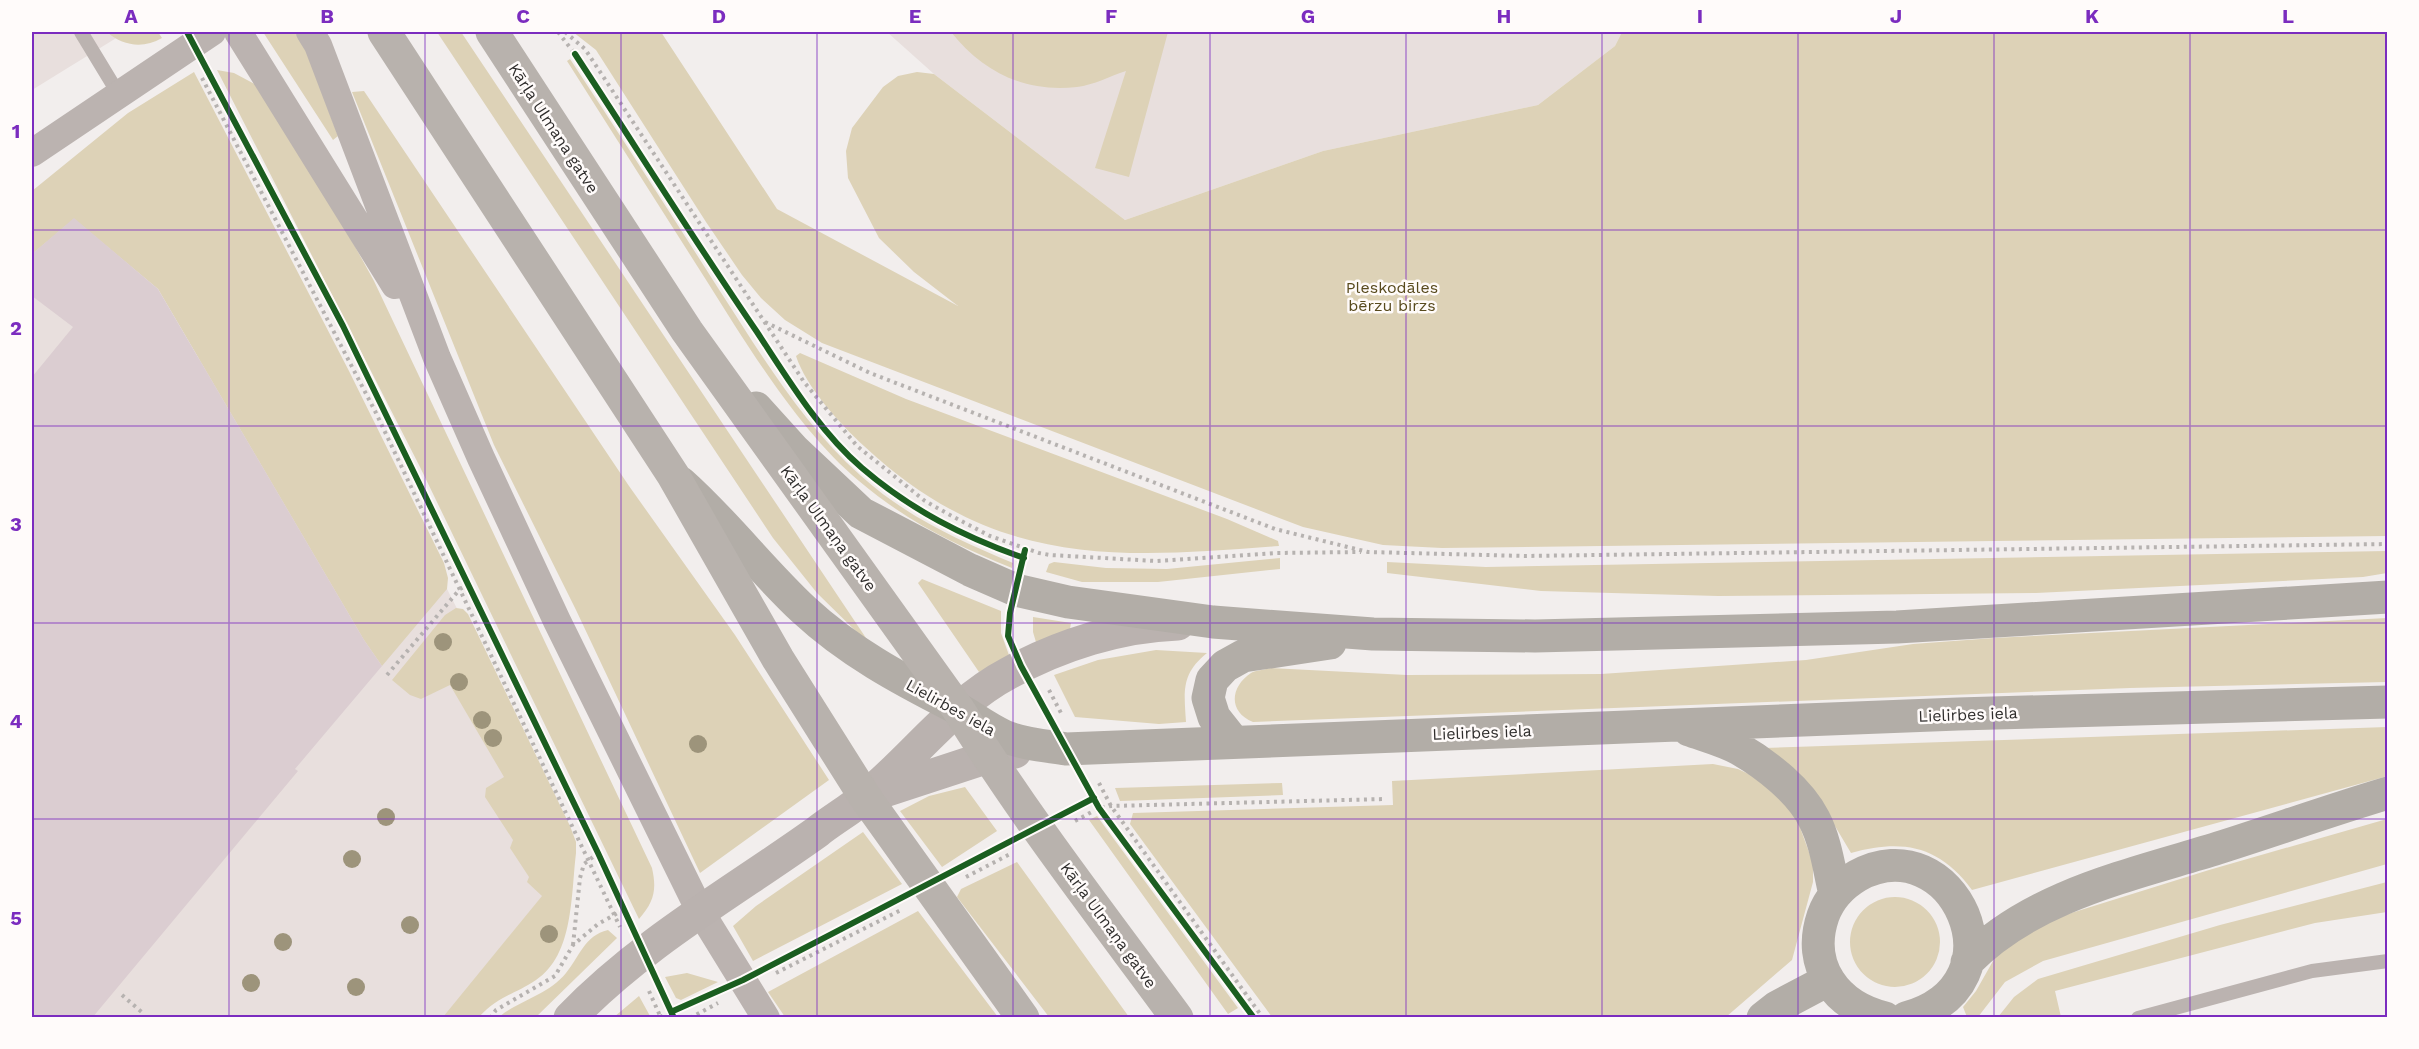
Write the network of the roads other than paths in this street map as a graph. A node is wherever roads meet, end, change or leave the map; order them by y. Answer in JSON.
{"nodes":[{"id":1,"x":81,"y":32,"type":"edge"},
{"id":2,"x":212,"y":32,"type":"edge"},
{"id":3,"x":238,"y":32,"type":"edge"},
{"id":4,"x":310,"y":32,"type":"edge"},
{"id":5,"x":384,"y":32,"type":"edge"},
{"id":6,"x":492,"y":32,"type":"edge"},
{"id":7,"x":118,"y":93,"type":"junction"},
{"id":8,"x":32,"y":153,"type":"edge"},
{"id":9,"x":687,"y":331,"type":"junction"},
{"id":10,"x":437,"y":358,"type":"junction"},
{"id":11,"x":673,"y":476,"type":"junction"},
{"id":12,"x":2388,"y":597,"type":"edge"},
{"id":13,"x":1213,"y":622,"type":"junction"},
{"id":14,"x":1373,"y":634,"type":"junction"},
{"id":15,"x":2388,"y":702,"type":"edge"},
{"id":16,"x":958,"y":709,"type":"junction"},
{"id":17,"x":1677,"y":724,"type":"junction"},
{"id":18,"x":1233,"y":741,"type":"junction"},
{"id":19,"x":1046,"y":746,"type":"junction"},
{"id":20,"x":988,"y":757,"type":"junction"},
{"id":21,"x":2388,"y":793,"type":"edge"},
{"id":22,"x":865,"y":797,"type":"junction"},
{"id":23,"x":1835,"y":894,"type":"junction"},
{"id":24,"x":700,"y":911,"type":"junction"},
{"id":25,"x":1967,"y":962,"type":"junction"},
{"id":26,"x":2388,"y":962,"type":"edge"},
{"id":27,"x":1828,"y":980,"type":"junction"},
{"id":28,"x":1939,"y":1011,"type":"edge"},
{"id":29,"x":570,"y":1017,"type":"edge"},
{"id":30,"x":766,"y":1017,"type":"edge"},
{"id":31,"x":1023,"y":1017,"type":"edge"},
{"id":32,"x":1177,"y":1017,"type":"edge"},
{"id":33,"x":1763,"y":1017,"type":"edge"},
{"id":34,"x":1885,"y":1017,"type":"edge"},
{"id":35,"x":1906,"y":1017,"type":"edge"},
{"id":36,"x":2138,"y":1017,"type":"edge"}],
"edges":[{"from":1,"to":7,"type":"lane"},
{"from":2,"to":7,"type":"street"},
{"from":3,"to":10,"type":"street"},
{"from":4,"to":10,"type":"street"},
{"from":5,"to":11,"type":"highway"},
{"from":6,"to":9,"type":"highway","name":"Kārļa Ulmaņa gatve"},
{"from":7,"to":8,"type":"street"},
{"from":9,"to":13,"type":"main road"},
{"from":9,"to":16,"type":"highway","name":"Kārļa Ulmaņa gatve"},
{"from":10,"to":24,"type":"street"},
{"from":11,"to":16,"type":"main road","name":"Lielirbes iela"},
{"from":11,"to":22,"type":"highway"},
{"from":12,"to":14,"type":"main road"},
{"from":13,"to":14,"type":"main road"},
{"from":13,"to":16,"type":"street"},
{"from":14,"to":18,"type":"main road"},
{"from":15,"to":17,"type":"main road","name":"Lielirbes iela"},
{"from":16,"to":19,"type":"main road","name":"Lielirbes iela"},
{"from":16,"to":20,"type":"highway","name":"Kārļa Ulmaņa gatve"},
{"from":16,"to":22,"type":"street"},
{"from":17,"to":18,"type":"main road","name":"Lielirbes iela"},
{"from":17,"to":23,"type":"main road"},
{"from":18,"to":19,"type":"main road","name":"Lielirbes iela"},
{"from":19,"to":20,"type":"street"},
{"from":20,"to":22,"type":"street"},
{"from":20,"to":32,"type":"highway","name":"Kārļa Ulmaņa gatve"},
{"from":21,"to":25,"type":"main road"},
{"from":22,"to":24,"type":"street"},
{"from":22,"to":31,"type":"highway"},
{"from":23,"to":25,"type":"main road"},
{"from":23,"to":27,"type":"main road"},
{"from":24,"to":29,"type":"street"},
{"from":24,"to":30,"type":"street"},
{"from":25,"to":28,"type":"main road"},
{"from":26,"to":36,"type":"lane"},
{"from":27,"to":33,"type":"main road"},
{"from":27,"to":34,"type":"main road"},
{"from":28,"to":35,"type":"main road"}]}
